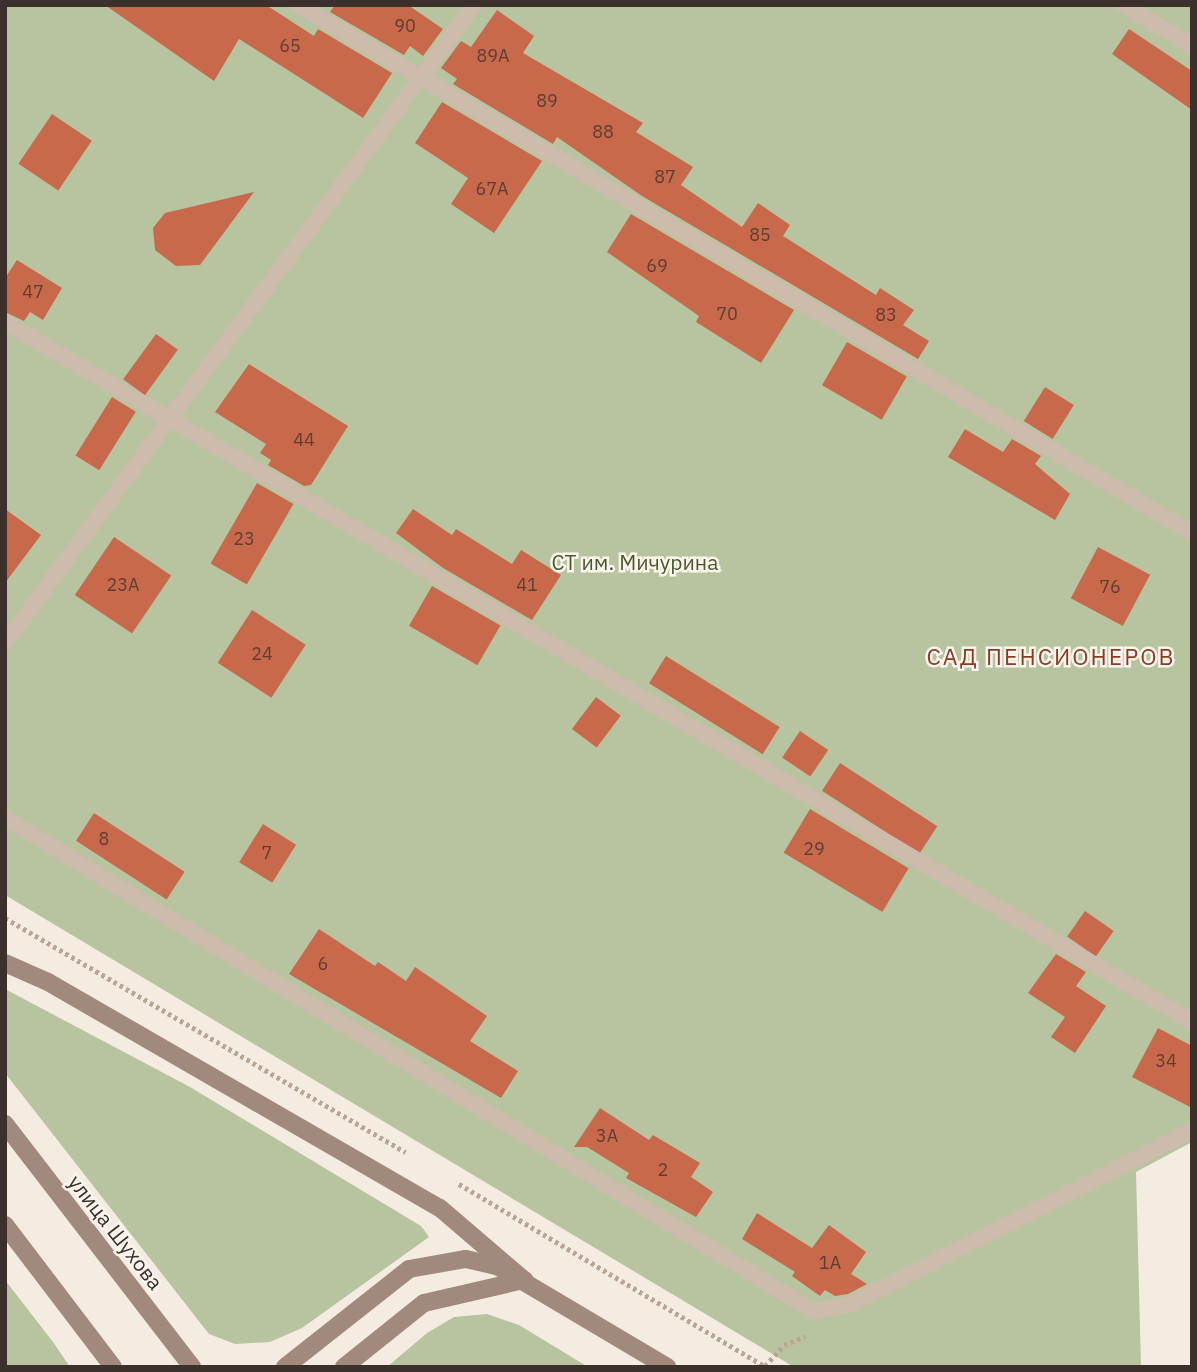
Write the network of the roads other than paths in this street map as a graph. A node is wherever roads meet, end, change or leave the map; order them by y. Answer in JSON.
{"nodes":[{"id":1,"x":298,"y":5,"type":"edge"},
{"id":2,"x":474,"y":5,"type":"edge"},
{"id":3,"x":1124,"y":5,"type":"edge"},
{"id":4,"x":1192,"y":47,"type":"edge"},
{"id":5,"x":419,"y":79,"type":"junction"},
{"id":6,"x":5,"y":322,"type":"edge"},
{"id":7,"x":168,"y":420,"type":"junction"},
{"id":8,"x":1192,"y":533,"type":"edge"},
{"id":9,"x":5,"y":643,"type":"edge"},
{"id":10,"x":5,"y":818,"type":"edge"},
{"id":11,"x":5,"y":963,"type":"edge"},
{"id":12,"x":1192,"y":1022,"type":"edge"},
{"id":13,"x":5,"y":1124,"type":"edge"},
{"id":14,"x":1192,"y":1130,"type":"edge"},
{"id":15,"x":5,"y":1225,"type":"edge"},
{"id":16,"x":524,"y":1280,"type":"junction"},
{"id":17,"x":113,"y":1367,"type":"edge"},
{"id":18,"x":192,"y":1367,"type":"edge"},
{"id":19,"x":285,"y":1367,"type":"edge"},
{"id":20,"x":344,"y":1367,"type":"edge"},
{"id":21,"x":667,"y":1367,"type":"edge"}],
"edges":[{"from":1,"to":5,"type":"lane"},
{"from":2,"to":5,"type":"lane"},
{"from":3,"to":4,"type":"lane"},
{"from":5,"to":7,"type":"lane"},
{"from":5,"to":8,"type":"lane"},
{"from":6,"to":7,"type":"lane"},
{"from":7,"to":9,"type":"lane"},
{"from":7,"to":12,"type":"lane"},
{"from":10,"to":14,"type":"lane"},
{"from":11,"to":16,"type":"main road"},
{"from":13,"to":18,"type":"main road","name":"улица Шухова"},
{"from":15,"to":17,"type":"main road"},
{"from":16,"to":19,"type":"main road"},
{"from":16,"to":20,"type":"main road"},
{"from":16,"to":21,"type":"main road"}]}
